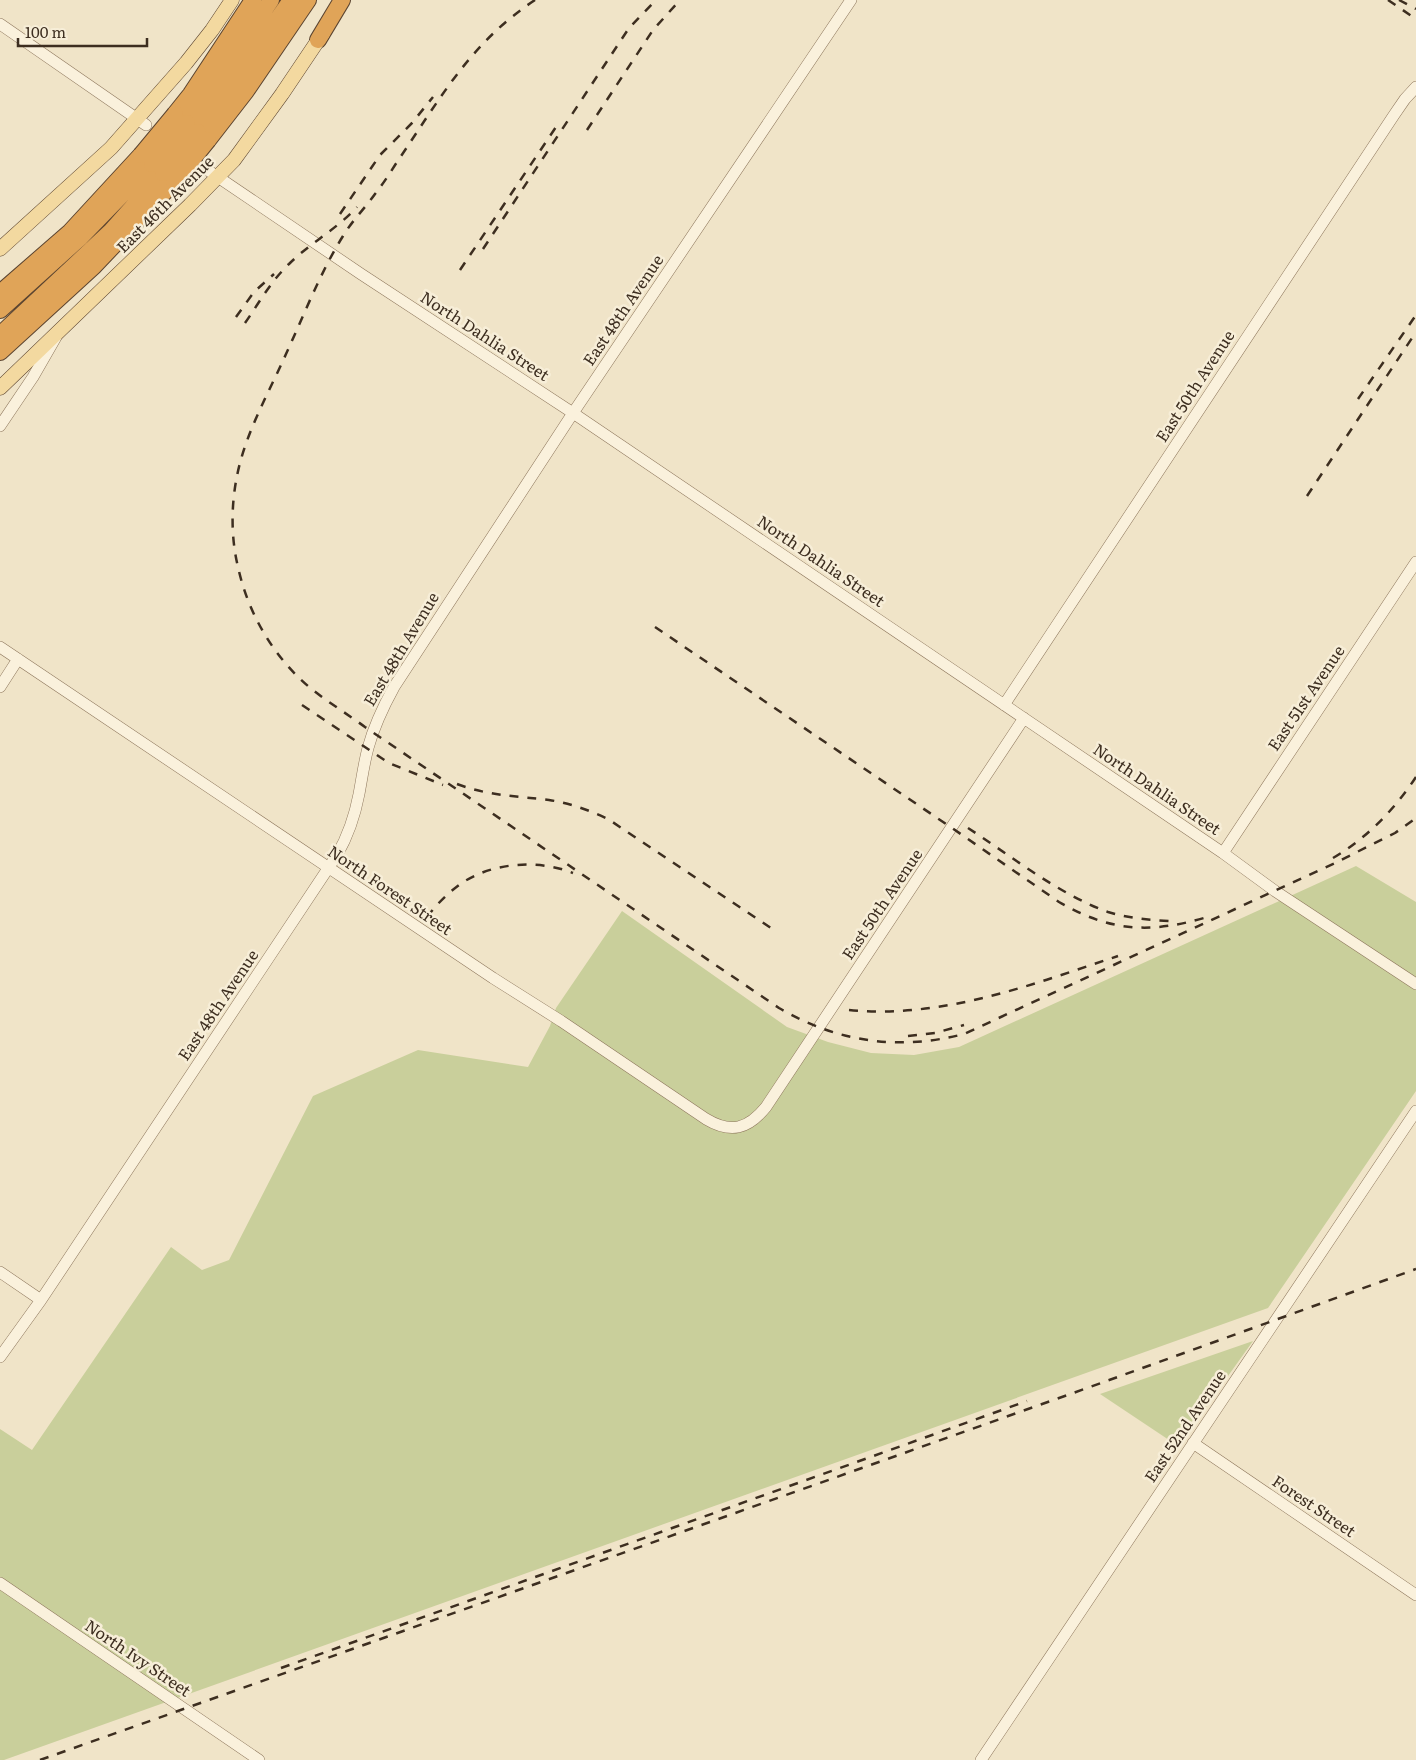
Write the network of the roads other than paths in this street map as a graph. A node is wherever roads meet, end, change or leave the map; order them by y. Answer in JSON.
{"nodes":[{"id":1,"x":232,"y":0,"type":"edge"},
{"id":2,"x":252,"y":0,"type":"edge"},
{"id":3,"x":271,"y":0,"type":"edge"},
{"id":4,"x":291,"y":0,"type":"edge"},
{"id":5,"x":308,"y":0,"type":"edge"},
{"id":6,"x":342,"y":0,"type":"edge"},
{"id":7,"x":347,"y":0,"type":"edge"},
{"id":8,"x":851,"y":0,"type":"edge"},
{"id":9,"x":0,"y":24,"type":"edge"},
{"id":10,"x":318,"y":40,"type":"junction"},
{"id":11,"x":1416,"y":87,"type":"edge"},
{"id":12,"x":141,"y":122,"type":"junction"},
{"id":13,"x":192,"y":127,"type":"junction"},
{"id":14,"x":157,"y":168,"type":"junction"},
{"id":15,"x":206,"y":169,"type":"dead end"},
{"id":16,"x":218,"y":178,"type":"junction"},
{"id":17,"x":0,"y":249,"type":"edge"},
{"id":18,"x":0,"y":293,"type":"edge"},
{"id":19,"x":0,"y":310,"type":"edge"},
{"id":20,"x":43,"y":313,"type":"junction"},
{"id":21,"x":58,"y":333,"type":"junction"},
{"id":22,"x":0,"y":335,"type":"edge"},
{"id":23,"x":0,"y":352,"type":"edge"},
{"id":24,"x":0,"y":356,"type":"edge"},
{"id":25,"x":0,"y":388,"type":"edge"},
{"id":26,"x":573,"y":413,"type":"junction"},
{"id":27,"x":0,"y":426,"type":"edge"},
{"id":28,"x":1416,"y":562,"type":"edge"},
{"id":29,"x":0,"y":647,"type":"edge"},
{"id":30,"x":18,"y":659,"type":"junction"},
{"id":31,"x":0,"y":687,"type":"edge"},
{"id":32,"x":1004,"y":705,"type":"junction"},
{"id":33,"x":1024,"y":718,"type":"junction"},
{"id":34,"x":1222,"y":853,"type":"junction"},
{"id":35,"x":328,"y":868,"type":"junction"},
{"id":36,"x":1416,"y":984,"type":"edge"},
{"id":37,"x":766,"y":1107,"type":"joint"},
{"id":38,"x":1416,"y":1112,"type":"edge"},
{"id":39,"x":0,"y":1272,"type":"edge"},
{"id":40,"x":41,"y":1300,"type":"junction"},
{"id":41,"x":0,"y":1357,"type":"edge"},
{"id":42,"x":1193,"y":1443,"type":"junction"},
{"id":43,"x":0,"y":1584,"type":"edge"},
{"id":44,"x":1416,"y":1595,"type":"edge"},
{"id":45,"x":259,"y":1760,"type":"edge"},
{"id":46,"x":981,"y":1760,"type":"edge"}],
"edges":[{"from":1,"to":12,"type":"main road"},
{"from":2,"to":13,"type":"highway"},
{"from":3,"to":13,"type":"highway"},
{"from":4,"to":13,"type":"highway"},
{"from":5,"to":13,"type":"highway"},
{"from":6,"to":10,"type":"highway"},
{"from":7,"to":10,"type":"main road","name":"East 46th Avenue"},
{"from":8,"to":26,"type":"street","name":"East 48th Avenue"},
{"from":9,"to":12,"type":"street"},
{"from":10,"to":16,"type":"main road","name":"East 46th Avenue"},
{"from":11,"to":32,"type":"street","name":"East 50th Avenue"},
{"from":12,"to":17,"type":"main road"},
{"from":13,"to":14,"type":"highway","bridge":true},
{"from":13,"to":14,"type":"highway","bridge":true},
{"from":14,"to":18,"type":"highway"},
{"from":14,"to":19,"type":"highway"},
{"from":14,"to":20,"type":"highway"},
{"from":14,"to":22,"type":"highway"},
{"from":15,"to":16,"type":"street","name":"North Dahlia Street"},
{"from":16,"to":21,"type":"main road","name":"East 46th Avenue"},
{"from":16,"to":26,"type":"street","name":"North Dahlia Street"},
{"from":20,"to":23,"type":"highway"},
{"from":20,"to":24,"type":"highway"},
{"from":21,"to":25,"type":"main road"},
{"from":21,"to":27,"type":"street","name":"East 46th Avenue"},
{"from":26,"to":32,"type":"street","name":"North Dahlia Street"},
{"from":26,"to":35,"type":"street","name":"East 48th Avenue"},
{"from":28,"to":34,"type":"street","name":"East 51st Avenue"},
{"from":29,"to":30,"type":"street","name":"North Forest Street"},
{"from":30,"to":31,"type":"street"},
{"from":30,"to":35,"type":"street","name":"North Forest Street"},
{"from":32,"to":33,"type":"street","name":"North Dahlia Street"},
{"from":33,"to":34,"type":"street","name":"North Dahlia Street"},
{"from":33,"to":37,"type":"street","name":"East 50th Avenue"},
{"from":34,"to":36,"type":"street","name":"North Dahlia Street"},
{"from":35,"to":37,"type":"street","name":"North Forest Street"},
{"from":35,"to":40,"type":"street","name":"East 48th Avenue"},
{"from":38,"to":42,"type":"street","name":"East 52nd Avenue"},
{"from":39,"to":40,"type":"street"},
{"from":40,"to":41,"type":"street","name":"East 48th Avenue"},
{"from":42,"to":44,"type":"street","name":"Forest Street"},
{"from":42,"to":46,"type":"street","name":"East 52nd Avenue"},
{"from":43,"to":45,"type":"street","name":"North Ivy Street"}]}
